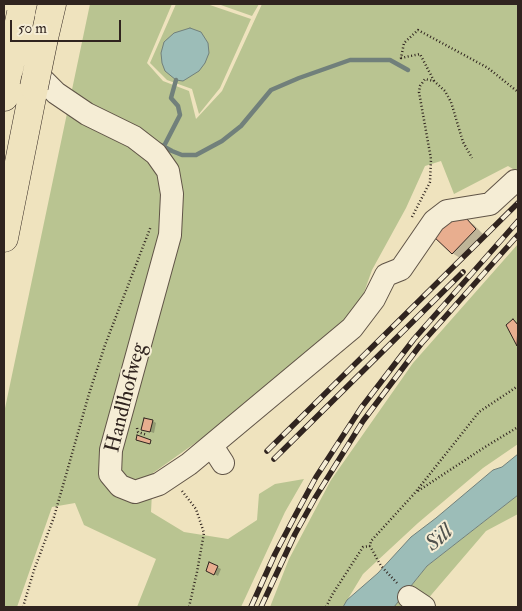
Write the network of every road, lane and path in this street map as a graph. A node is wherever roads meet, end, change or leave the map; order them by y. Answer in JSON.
{"nodes":[{"id":1,"x":52,"y":4,"type":"edge"},
{"id":2,"x":22,"y":8,"type":"edge"},
{"id":3,"x":4,"y":39,"type":"edge"},
{"id":4,"x":434,"y":81,"type":"junction"},
{"id":5,"x":518,"y":92,"type":"edge"},
{"id":6,"x":4,"y":97,"type":"edge"},
{"id":7,"x":472,"y":158,"type":"dead end"},
{"id":8,"x":515,"y":181,"type":"dead end"},
{"id":9,"x":154,"y":220,"type":"dead end"},
{"id":10,"x":409,"y":225,"type":"dead end"},
{"id":11,"x":4,"y":238,"type":"edge"},
{"id":12,"x":518,"y":386,"type":"edge"},
{"id":13,"x":518,"y":427,"type":"edge"},
{"id":14,"x":168,"y":478,"type":"junction"},
{"id":15,"x":414,"y":494,"type":"junction"},
{"id":16,"x":370,"y":546,"type":"junction"},
{"id":17,"x":417,"y":602,"type":"edge"},
{"id":18,"x":24,"y":607,"type":"edge"},
{"id":19,"x":189,"y":607,"type":"edge"},
{"id":20,"x":326,"y":607,"type":"edge"}],
"edges":[{"from":1,"to":11,"type":"highway","bridge":true},
{"from":2,"to":6,"type":"highway","bridge":true},
{"from":3,"to":14,"type":"lane","name":"Handlhofweg"},
{"from":4,"to":5,"type":"path"},
{"from":4,"to":7,"type":"path"},
{"from":4,"to":10,"type":"path"},
{"from":8,"to":14,"type":"lane","name":"Handlhofweg"},
{"from":9,"to":18,"type":"path"},
{"from":12,"to":15,"type":"path"},
{"from":13,"to":15,"type":"path"},
{"from":14,"to":19,"type":"path"},
{"from":15,"to":16,"type":"path"},
{"from":16,"to":17,"type":"path"},
{"from":16,"to":20,"type":"path"}]}
